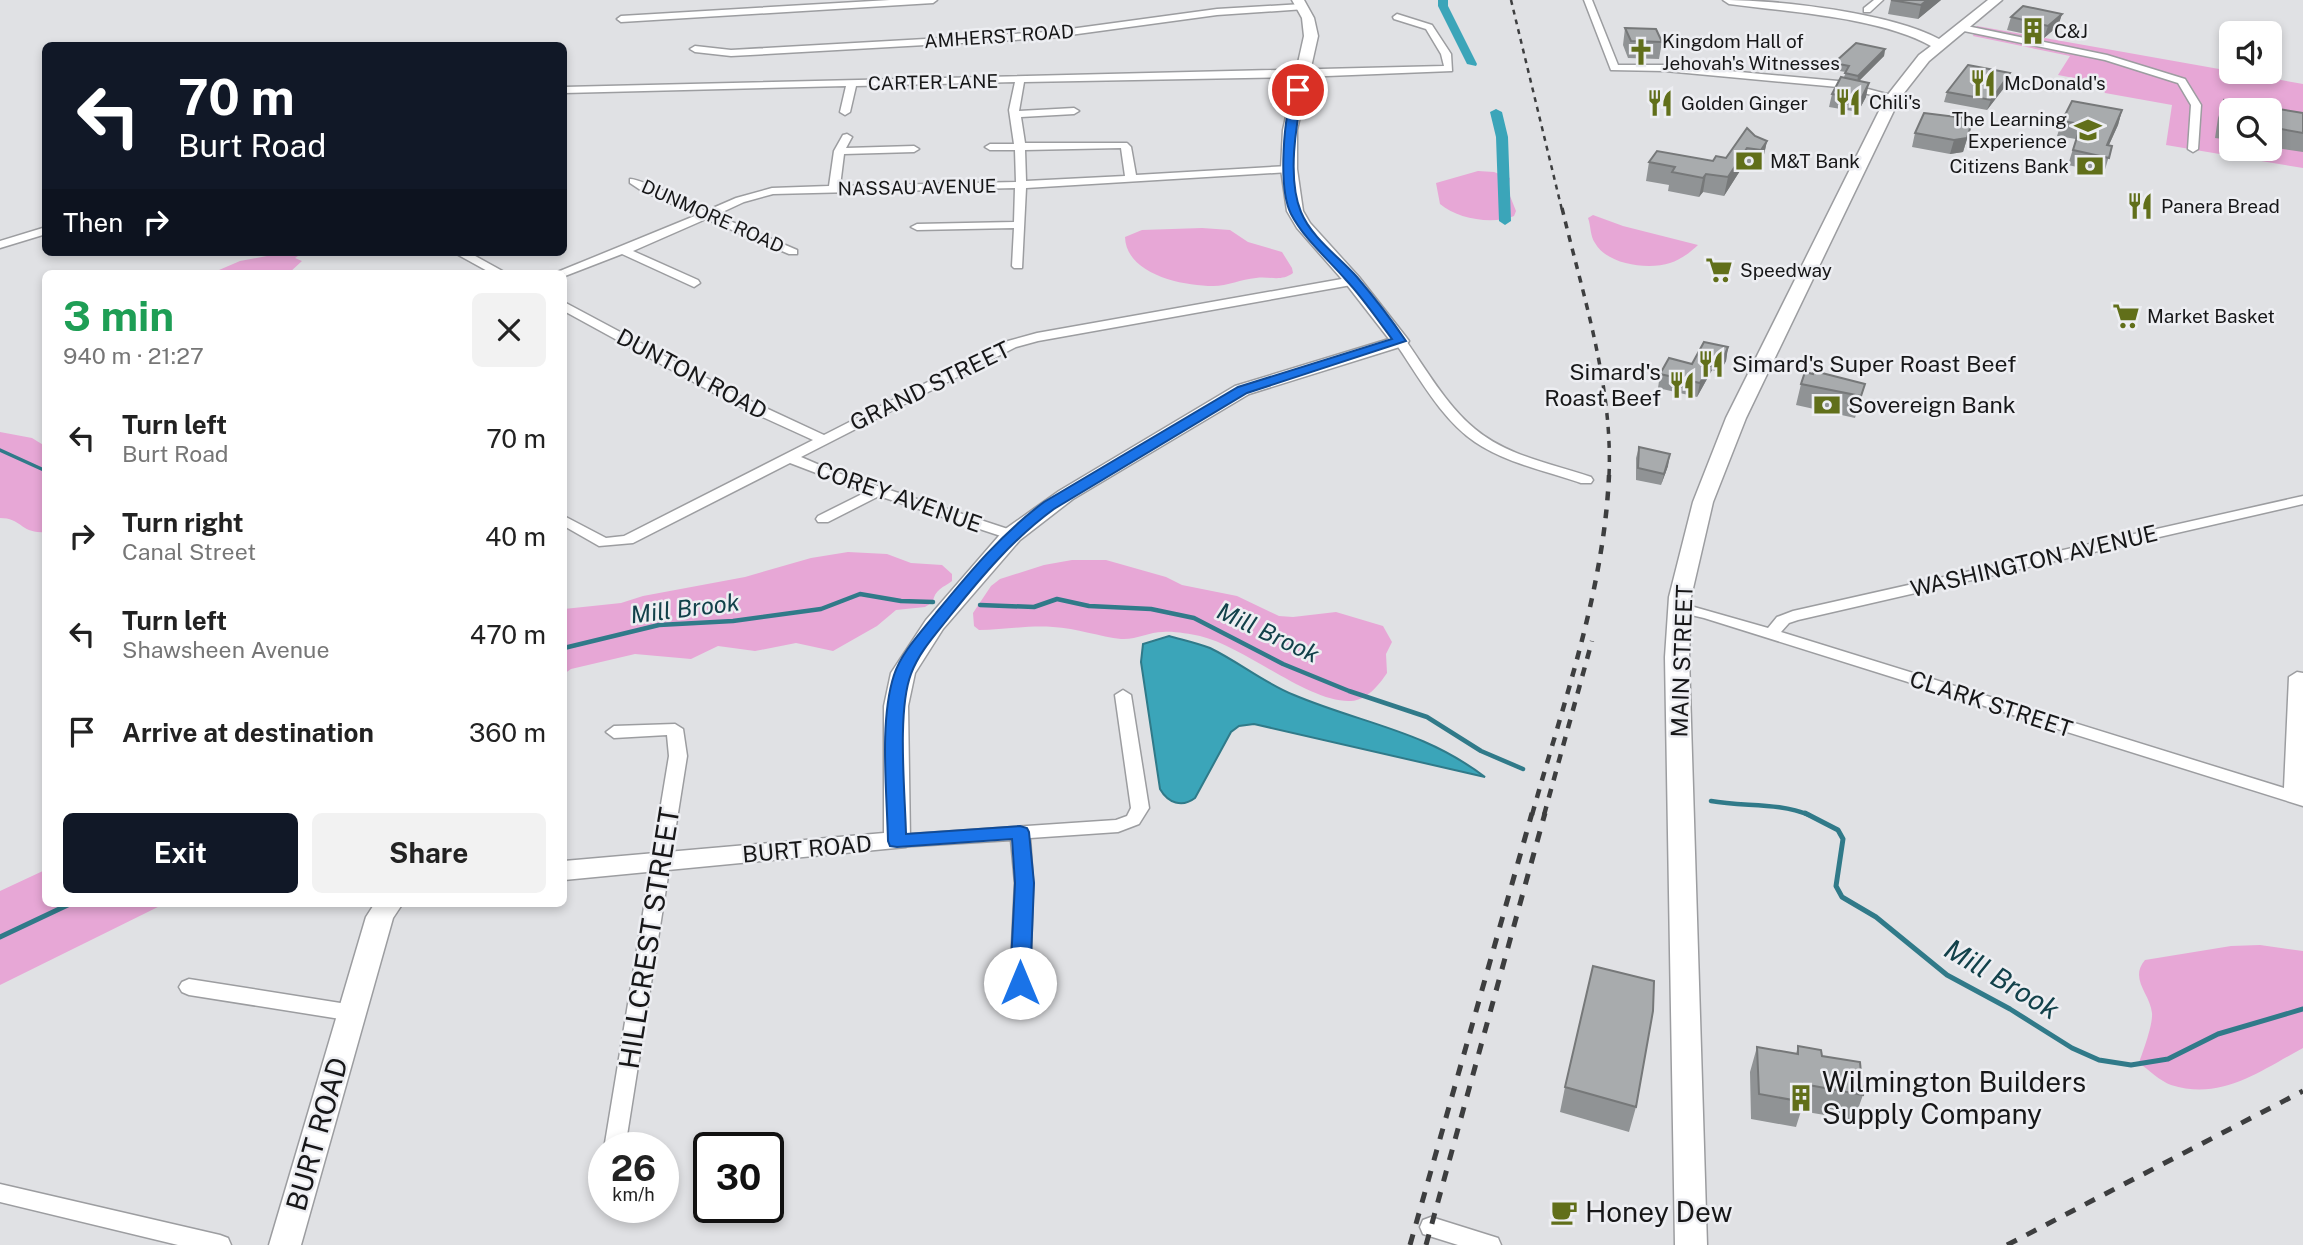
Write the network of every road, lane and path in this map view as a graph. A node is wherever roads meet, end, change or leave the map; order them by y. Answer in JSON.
{"nodes":[{"id":1,"x":933,"y":0,"type":"edge"},
{"id":2,"x":1588,"y":0,"type":"edge"},
{"id":3,"x":1729,"y":0,"type":"edge"},
{"id":4,"x":1879,"y":0,"type":"edge"},
{"id":5,"x":1996,"y":0,"type":"edge"},
{"id":6,"x":1300,"y":4,"type":"edge"},
{"id":7,"x":1867,"y":9,"type":"dead end"},
{"id":8,"x":1805,"y":13,"type":"junction"},
{"id":9,"x":1397,"y":17,"type":"dead end"},
{"id":10,"x":621,"y":19,"type":"dead end"},
{"id":11,"x":1893,"y":27,"type":"junction"},
{"id":12,"x":1962,"y":28,"type":"junction"},
{"id":13,"x":1940,"y":45,"type":"junction"},
{"id":14,"x":695,"y":49,"type":"dead end"},
{"id":15,"x":1302,"y":73,"type":"junction"},
{"id":16,"x":1020,"y":80,"type":"junction"},
{"id":17,"x":852,"y":83,"type":"junction"},
{"id":18,"x":567,"y":90,"type":"edge"},
{"id":19,"x":1897,"y":91,"type":"junction"},
{"id":20,"x":1074,"y":111,"type":"dead end"},
{"id":21,"x":845,"y":112,"type":"dead end"},
{"id":22,"x":1014,"y":114,"type":"junction"},
{"id":23,"x":847,"y":136,"type":"dead end"},
{"id":24,"x":990,"y":146,"type":"dead end"},
{"id":25,"x":1019,"y":146,"type":"junction"},
{"id":26,"x":914,"y":149,"type":"dead end"},
{"id":27,"x":2193,"y":149,"type":"dead end"},
{"id":28,"x":839,"y":151,"type":"junction"},
{"id":29,"x":1289,"y":169,"type":"junction"},
{"id":30,"x":1131,"y":177,"type":"junction"},
{"id":31,"x":634,"y":181,"type":"dead end"},
{"id":32,"x":1021,"y":185,"type":"junction"},
{"id":33,"x":834,"y":188,"type":"junction"},
{"id":34,"x":705,"y":215,"type":"junction"},
{"id":35,"x":1018,"y":225,"type":"junction"},
{"id":36,"x":917,"y":227,"type":"dead end"},
{"id":37,"x":42,"y":231,"type":"edge"},
{"id":38,"x":0,"y":245,"type":"edge"},
{"id":39,"x":622,"y":250,"type":"junction"},
{"id":40,"x":793,"y":252,"type":"dead end"},
{"id":41,"x":467,"y":256,"type":"edge"},
{"id":42,"x":1018,"y":266,"type":"dead end"},
{"id":43,"x":494,"y":270,"type":"edge"},
{"id":44,"x":567,"y":271,"type":"edge"},
{"id":45,"x":1353,"y":281,"type":"junction"},
{"id":46,"x":694,"y":283,"type":"dead end"},
{"id":47,"x":567,"y":308,"type":"edge"},
{"id":48,"x":1400,"y":341,"type":"junction"},
{"id":49,"x":822,"y":439,"type":"junction"},
{"id":50,"x":788,"y":457,"type":"junction"},
{"id":51,"x":1586,"y":480,"type":"dead end"},
{"id":52,"x":878,"y":491,"type":"junction"},
{"id":53,"x":2303,"y":500,"type":"edge"},
{"id":54,"x":823,"y":519,"type":"dead end"},
{"id":55,"x":567,"y":522,"type":"edge"},
{"id":56,"x":1012,"y":536,"type":"junction"},
{"id":57,"x":1680,"y":608,"type":"junction"},
{"id":58,"x":1771,"y":634,"type":"junction"},
{"id":59,"x":2297,"y":677,"type":"dead end"},
{"id":60,"x":1124,"y":695,"type":"dead end"},
{"id":61,"x":614,"y":732,"type":"dead end"},
{"id":62,"x":2298,"y":798,"type":"edge"},
{"id":63,"x":1020,"y":832,"type":"junction"},
{"id":64,"x":897,"y":841,"type":"junction"},
{"id":65,"x":662,"y":863,"type":"junction"},
{"id":66,"x":567,"y":871,"type":"edge"},
{"id":67,"x":386,"y":907,"type":"edge"},
{"id":68,"x":1020,"y":983,"type":"dead end"},
{"id":69,"x":188,"y":987,"type":"dead end"},
{"id":70,"x":353,"y":1013,"type":"junction"},
{"id":71,"x":617,"y":1132,"type":"edge"},
{"id":72,"x":0,"y":1193,"type":"edge"},
{"id":73,"x":1431,"y":1227,"type":"dead end"},
{"id":74,"x":220,"y":1245,"type":"edge"},
{"id":75,"x":285,"y":1245,"type":"edge"},
{"id":76,"x":1490,"y":1245,"type":"edge"},
{"id":77,"x":1691,"y":1245,"type":"edge"}],
"edges":[{"from":1,"to":10,"type":"street"},
{"from":2,"to":19,"type":"street"},
{"from":3,"to":8,"type":"main road"},
{"from":4,"to":7,"type":"street"},
{"from":5,"to":12,"type":"main road","name":"MAIN STREET"},
{"from":6,"to":14,"type":"street","name":"AMHERST ROAD"},
{"from":6,"to":15,"type":"main road"},
{"from":8,"to":11,"type":"main road"},
{"from":8,"to":13,"type":"main road"},
{"from":9,"to":15,"type":"street","name":"CARTER LANE"},
{"from":11,"to":12,"type":"main road"},
{"from":11,"to":13,"type":"main road"},
{"from":12,"to":13,"type":"main road","name":"MAIN STREET"},
{"from":12,"to":27,"type":"street"},
{"from":13,"to":19,"type":"main road","name":"MAIN STREET"},
{"from":15,"to":16,"type":"street","name":"CARTER LANE"},
{"from":15,"to":29,"type":"main road"},
{"from":16,"to":17,"type":"street","name":"CARTER LANE"},
{"from":16,"to":22,"type":"street"},
{"from":17,"to":18,"type":"street","name":"CARTER LANE"},
{"from":17,"to":21,"type":"street"},
{"from":19,"to":57,"type":"main road","name":"MAIN STREET"},
{"from":20,"to":22,"type":"street"},
{"from":22,"to":25,"type":"street"},
{"from":23,"to":28,"type":"street"},
{"from":24,"to":25,"type":"street"},
{"from":25,"to":30,"type":"street"},
{"from":25,"to":32,"type":"street"},
{"from":26,"to":28,"type":"street"},
{"from":28,"to":33,"type":"street"},
{"from":29,"to":30,"type":"street","name":"NASSAU AVENUE"},
{"from":29,"to":45,"type":"main road"},
{"from":30,"to":32,"type":"street","name":"NASSAU AVENUE"},
{"from":31,"to":34,"type":"street","name":"DUNMORE ROAD"},
{"from":32,"to":33,"type":"street","name":"NASSAU AVENUE"},
{"from":32,"to":35,"type":"street"},
{"from":33,"to":34,"type":"street","name":"NASSAU AVENUE"},
{"from":34,"to":39,"type":"street","name":"NASSAU AVENUE"},
{"from":34,"to":40,"type":"street","name":"DUNMORE ROAD"},
{"from":35,"to":36,"type":"street"},
{"from":35,"to":42,"type":"street"},
{"from":37,"to":38,"type":"street"},
{"from":39,"to":44,"type":"street","name":"NASSAU AVENUE"},
{"from":39,"to":46,"type":"street"},
{"from":41,"to":43,"type":"street"},
{"from":45,"to":48,"type":"main road"},
{"from":45,"to":49,"type":"street","name":"GRAND STREET"},
{"from":47,"to":49,"type":"street","name":"DUNTON ROAD"},
{"from":48,"to":51,"type":"street"},
{"from":48,"to":56,"type":"main road"},
{"from":49,"to":50,"type":"street","name":"GRAND STREET"},
{"from":50,"to":52,"type":"street","name":"COREY AVENUE"},
{"from":50,"to":55,"type":"street","name":"GRAND STREET"},
{"from":52,"to":54,"type":"street"},
{"from":52,"to":56,"type":"street","name":"COREY AVENUE"},
{"from":53,"to":58,"type":"street","name":"WASHINGTON AVENUE"},
{"from":56,"to":64,"type":"main road"},
{"from":57,"to":58,"type":"street","name":"CLARK STREET"},
{"from":57,"to":77,"type":"main road","name":"MAIN STREET"},
{"from":58,"to":62,"type":"street","name":"CLARK STREET"},
{"from":59,"to":62,"type":"street"},
{"from":60,"to":63,"type":"street","name":"BURT ROAD"},
{"from":61,"to":65,"type":"street","name":"HILLCREST STREET"},
{"from":63,"to":64,"type":"street","name":"BURT ROAD"},
{"from":63,"to":68,"type":"street"},
{"from":64,"to":65,"type":"main road","name":"BURT ROAD"},
{"from":65,"to":66,"type":"main road","name":"BURT ROAD"},
{"from":65,"to":71,"type":"street","name":"HILLCREST STREET"},
{"from":67,"to":70,"type":"main road","name":"BURT ROAD"},
{"from":69,"to":70,"type":"street"},
{"from":70,"to":75,"type":"main road","name":"BURT ROAD"},
{"from":72,"to":74,"type":"street"},
{"from":73,"to":76,"type":"street"}]}
